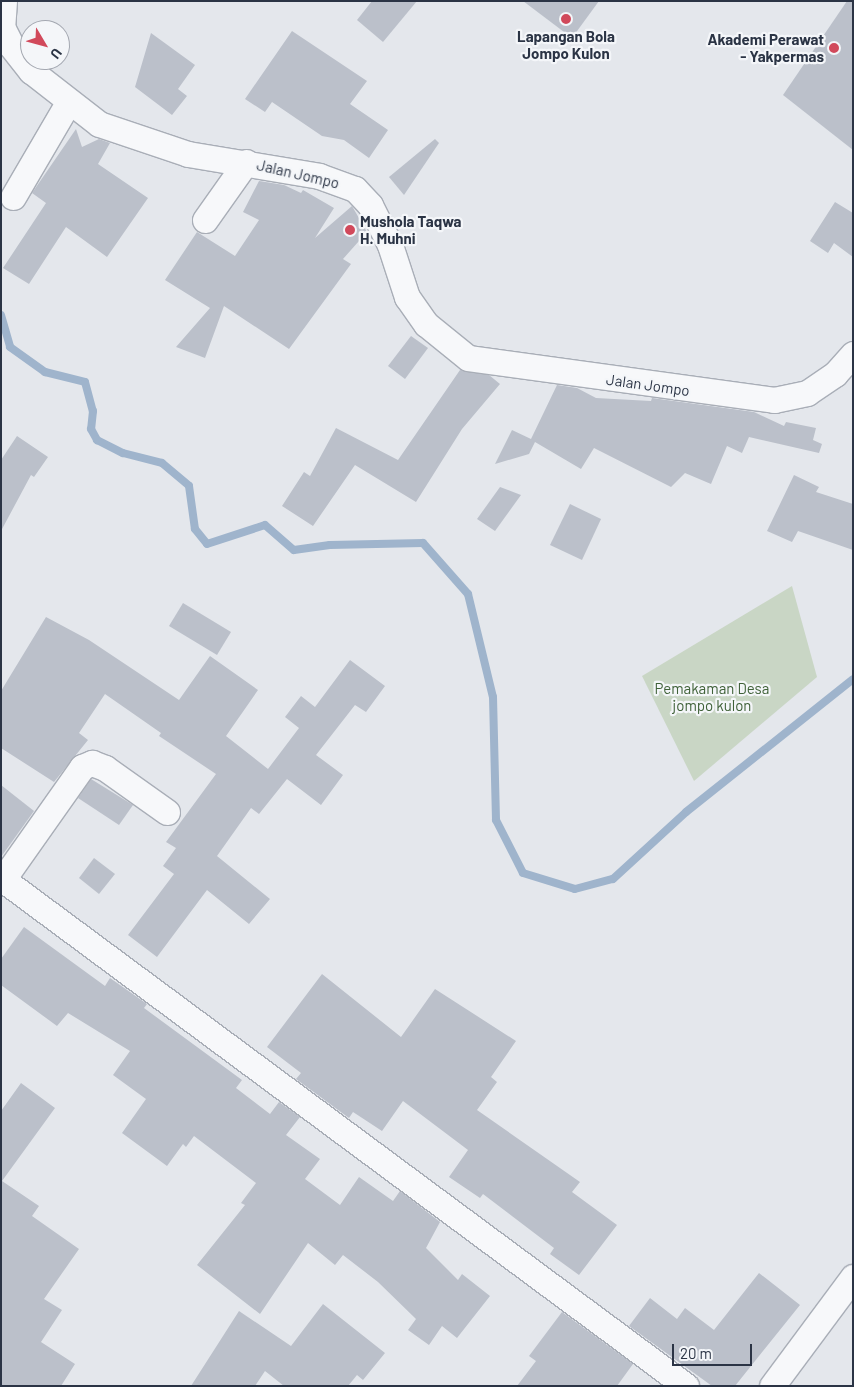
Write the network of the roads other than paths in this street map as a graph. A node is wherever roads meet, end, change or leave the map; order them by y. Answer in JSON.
{"nodes":[{"id":1,"x":4,"y":1,"type":"edge"},
{"id":2,"x":68,"y":103,"type":"junction"},
{"id":3,"x":246,"y":162,"type":"junction"},
{"id":4,"x":13,"y":197,"type":"dead end"},
{"id":5,"x":205,"y":220,"type":"dead end"},
{"id":6,"x":853,"y":354,"type":"edge"},
{"id":7,"x":166,"y":812,"type":"dead end"},
{"id":8,"x":2,"y":879,"type":"edge"},
{"id":9,"x":853,"y":1277,"type":"edge"},
{"id":10,"x":686,"y":1386,"type":"edge"},
{"id":11,"x":772,"y":1386,"type":"edge"}],
"edges":[{"from":1,"to":2,"type":"street","name":"Jalan Jompo"},
{"from":2,"to":3,"type":"street","name":"Jalan Jompo"},
{"from":2,"to":4,"type":"street"},
{"from":3,"to":5,"type":"street"},
{"from":3,"to":6,"type":"street","name":"Jalan Jompo"},
{"from":7,"to":8,"type":"street"},
{"from":8,"to":10,"type":"street"},
{"from":9,"to":11,"type":"street"}]}
